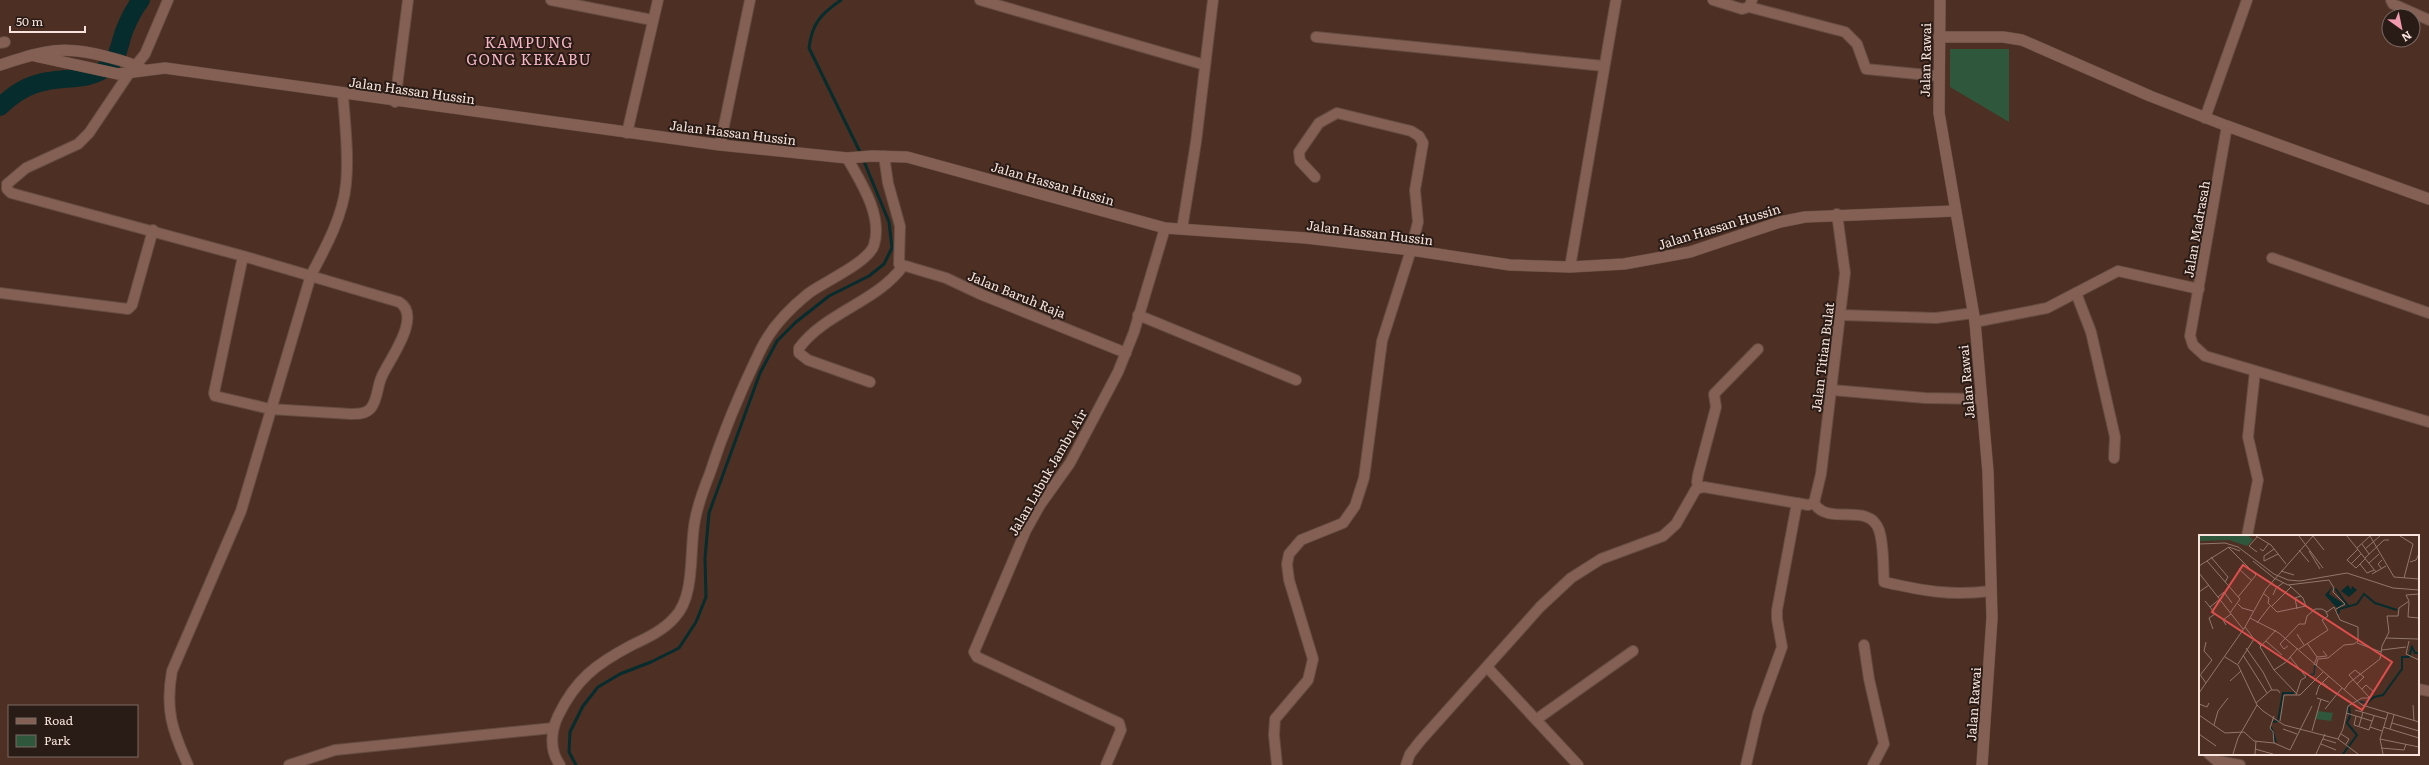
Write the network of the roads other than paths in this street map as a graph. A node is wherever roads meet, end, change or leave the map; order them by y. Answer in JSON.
{"nodes":[{"id":1,"x":168,"y":0,"type":"edge"},
{"id":2,"x":408,"y":0,"type":"edge"},
{"id":3,"x":551,"y":0,"type":"edge"},
{"id":4,"x":658,"y":0,"type":"edge"},
{"id":5,"x":750,"y":0,"type":"edge"},
{"id":6,"x":980,"y":0,"type":"edge"},
{"id":7,"x":1213,"y":0,"type":"edge"},
{"id":8,"x":1616,"y":0,"type":"edge"},
{"id":9,"x":1713,"y":0,"type":"edge"},
{"id":10,"x":1940,"y":0,"type":"edge"},
{"id":11,"x":2247,"y":0,"type":"edge"},
{"id":12,"x":2391,"y":0,"type":"edge"},
{"id":13,"x":565,"y":1,"type":"edge"},
{"id":14,"x":1748,"y":5,"type":"edge"},
{"id":15,"x":652,"y":20,"type":"junction"},
{"id":16,"x":2429,"y":20,"type":"edge"},
{"id":17,"x":1316,"y":37,"type":"dead end"},
{"id":18,"x":1939,"y":37,"type":"junction"},
{"id":19,"x":35,"y":56,"type":"junction"},
{"id":20,"x":0,"y":65,"type":"edge"},
{"id":21,"x":1205,"y":65,"type":"junction"},
{"id":22,"x":1604,"y":66,"type":"junction"},
{"id":23,"x":131,"y":71,"type":"junction"},
{"id":24,"x":1938,"y":76,"type":"junction"},
{"id":25,"x":343,"y":95,"type":"junction"},
{"id":26,"x":395,"y":102,"type":"junction"},
{"id":27,"x":2205,"y":118,"type":"junction"},
{"id":28,"x":2227,"y":126,"type":"junction"},
{"id":29,"x":627,"y":133,"type":"junction"},
{"id":30,"x":720,"y":145,"type":"junction"},
{"id":31,"x":884,"y":156,"type":"junction"},
{"id":32,"x":850,"y":158,"type":"junction"},
{"id":33,"x":1315,"y":177,"type":"dead end"},
{"id":34,"x":2429,"y":199,"type":"edge"},
{"id":35,"x":1954,"y":211,"type":"junction"},
{"id":36,"x":1837,"y":214,"type":"junction"},
{"id":37,"x":1165,"y":228,"type":"junction"},
{"id":38,"x":1182,"y":229,"type":"junction"},
{"id":39,"x":153,"y":230,"type":"junction"},
{"id":40,"x":1412,"y":250,"type":"junction"},
{"id":41,"x":244,"y":256,"type":"junction"},
{"id":42,"x":2272,"y":258,"type":"dead end"},
{"id":43,"x":900,"y":264,"type":"junction"},
{"id":44,"x":1570,"y":267,"type":"junction"},
{"id":45,"x":311,"y":275,"type":"junction"},
{"id":46,"x":2199,"y":289,"type":"junction"},
{"id":47,"x":0,"y":293,"type":"edge"},
{"id":48,"x":2076,"y":293,"type":"junction"},
{"id":49,"x":2429,"y":312,"type":"edge"},
{"id":50,"x":1138,"y":315,"type":"junction"},
{"id":51,"x":1842,"y":315,"type":"junction"},
{"id":52,"x":1974,"y":318,"type":"junction"},
{"id":53,"x":1758,"y":349,"type":"dead end"},
{"id":54,"x":1126,"y":353,"type":"junction"},
{"id":55,"x":2255,"y":371,"type":"junction"},
{"id":56,"x":1296,"y":380,"type":"dead end"},
{"id":57,"x":870,"y":382,"type":"dead end"},
{"id":58,"x":1832,"y":390,"type":"junction"},
{"id":59,"x":1982,"y":399,"type":"junction"},
{"id":60,"x":270,"y":408,"type":"junction"},
{"id":61,"x":2429,"y":422,"type":"edge"},
{"id":62,"x":2114,"y":458,"type":"dead end"},
{"id":63,"x":1699,"y":487,"type":"junction"},
{"id":64,"x":1797,"y":503,"type":"junction"},
{"id":65,"x":1814,"y":503,"type":"junction"},
{"id":66,"x":2247,"y":535,"type":"edge"},
{"id":67,"x":1991,"y":591,"type":"junction"},
{"id":68,"x":1864,"y":645,"type":"dead end"},
{"id":69,"x":1633,"y":651,"type":"dead end"},
{"id":70,"x":1487,"y":667,"type":"junction"},
{"id":71,"x":2419,"y":689,"type":"edge"},
{"id":72,"x":2429,"y":691,"type":"edge"},
{"id":73,"x":1537,"y":719,"type":"junction"},
{"id":74,"x":553,"y":728,"type":"junction"},
{"id":75,"x":2210,"y":755,"type":"edge"},
{"id":76,"x":188,"y":765,"type":"edge"},
{"id":77,"x":289,"y":765,"type":"edge"},
{"id":78,"x":560,"y":765,"type":"edge"},
{"id":79,"x":1106,"y":765,"type":"edge"},
{"id":80,"x":1277,"y":765,"type":"edge"},
{"id":81,"x":1406,"y":765,"type":"edge"},
{"id":82,"x":1578,"y":765,"type":"edge"},
{"id":83,"x":1746,"y":765,"type":"edge"},
{"id":84,"x":1873,"y":765,"type":"edge"},
{"id":85,"x":1982,"y":765,"type":"edge"},
{"id":86,"x":2240,"y":765,"type":"edge"}],
"edges":[{"from":1,"to":23,"type":"street"},
{"from":2,"to":26,"type":"street"},
{"from":3,"to":13,"type":"street"},
{"from":4,"to":15,"type":"street"},
{"from":5,"to":30,"type":"street"},
{"from":6,"to":21,"type":"street"},
{"from":7,"to":21,"type":"street"},
{"from":8,"to":22,"type":"street"},
{"from":9,"to":14,"type":"street"},
{"from":10,"to":18,"type":"street","name":"Jalan Rawai"},
{"from":11,"to":27,"type":"street"},
{"from":12,"to":16,"type":"street"},
{"from":13,"to":15,"type":"street"},
{"from":14,"to":24,"type":"street"},
{"from":15,"to":29,"type":"street"},
{"from":17,"to":22,"type":"street"},
{"from":18,"to":24,"type":"street","name":"Jalan Rawai"},
{"from":18,"to":27,"type":"street"},
{"from":19,"to":20,"type":"street","name":"Jalan Hassan Hussin"},
{"from":19,"to":23,"type":"street","name":"Jalan Hassan Hussin"},
{"from":19,"to":23,"type":"street","name":"Jalan Hassan Hussin"},
{"from":21,"to":38,"type":"street"},
{"from":22,"to":44,"type":"street"},
{"from":23,"to":25,"type":"street","name":"Jalan Hassan Hussin"},
{"from":23,"to":39,"type":"street"},
{"from":24,"to":35,"type":"street","name":"Jalan Rawai"},
{"from":25,"to":26,"type":"street","name":"Jalan Hassan Hussin"},
{"from":25,"to":45,"type":"street"},
{"from":26,"to":29,"type":"street","name":"Jalan Hassan Hussin"},
{"from":27,"to":28,"type":"street"},
{"from":28,"to":34,"type":"street"},
{"from":28,"to":46,"type":"street","name":"Jalan Madrasah"},
{"from":29,"to":30,"type":"street","name":"Jalan Hassan Hussin"},
{"from":30,"to":32,"type":"street","name":"Jalan Hassan Hussin"},
{"from":31,"to":32,"type":"street","name":"Jalan Hassan Hussin"},
{"from":31,"to":37,"type":"street","name":"Jalan Hassan Hussin"},
{"from":31,"to":43,"type":"street"},
{"from":32,"to":74,"type":"street"},
{"from":33,"to":40,"type":"street"},
{"from":35,"to":36,"type":"street","name":"Jalan Hassan Hussin"},
{"from":35,"to":52,"type":"street","name":"Jalan Rawai"},
{"from":36,"to":44,"type":"street","name":"Jalan Hassan Hussin"},
{"from":36,"to":51,"type":"street","name":"Jalan Titian Bulat"},
{"from":37,"to":38,"type":"street","name":"Jalan Hassan Hussin"},
{"from":37,"to":50,"type":"street","name":"Jalan Lubuk Jambu Air"},
{"from":38,"to":40,"type":"street","name":"Jalan Hassan Hussin"},
{"from":39,"to":41,"type":"street"},
{"from":39,"to":47,"type":"street"},
{"from":40,"to":44,"type":"street","name":"Jalan Hassan Hussin"},
{"from":40,"to":80,"type":"street"},
{"from":41,"to":45,"type":"street"},
{"from":41,"to":60,"type":"street"},
{"from":42,"to":49,"type":"street"},
{"from":43,"to":54,"type":"street","name":"Jalan Baruh Raja"},
{"from":43,"to":57,"type":"street"},
{"from":45,"to":60,"type":"street"},
{"from":45,"to":60,"type":"street"},
{"from":46,"to":48,"type":"street"},
{"from":46,"to":55,"type":"street","name":"Jalan Madrasah"},
{"from":48,"to":52,"type":"street"},
{"from":48,"to":62,"type":"street"},
{"from":50,"to":54,"type":"street","name":"Jalan Lubuk Jambu Air"},
{"from":50,"to":56,"type":"street"},
{"from":51,"to":52,"type":"street"},
{"from":51,"to":58,"type":"street","name":"Jalan Titian Bulat"},
{"from":52,"to":59,"type":"street","name":"Jalan Rawai"},
{"from":53,"to":63,"type":"street"},
{"from":54,"to":79,"type":"street","name":"Jalan Lubuk Jambu Air"},
{"from":55,"to":61,"type":"street"},
{"from":55,"to":66,"type":"street"},
{"from":58,"to":59,"type":"street"},
{"from":58,"to":65,"type":"street","name":"Jalan Titian Bulat"},
{"from":59,"to":67,"type":"street","name":"Jalan Rawai"},
{"from":60,"to":76,"type":"street"},
{"from":63,"to":64,"type":"street"},
{"from":63,"to":70,"type":"street"},
{"from":64,"to":65,"type":"street"},
{"from":64,"to":83,"type":"street"},
{"from":65,"to":67,"type":"street"},
{"from":67,"to":85,"type":"street","name":"Jalan Rawai"},
{"from":68,"to":84,"type":"street"},
{"from":69,"to":73,"type":"street"},
{"from":70,"to":73,"type":"street"},
{"from":70,"to":81,"type":"street"},
{"from":71,"to":72,"type":"street"},
{"from":73,"to":82,"type":"street"},
{"from":74,"to":77,"type":"street"},
{"from":74,"to":78,"type":"street"},
{"from":75,"to":86,"type":"street"}]}
